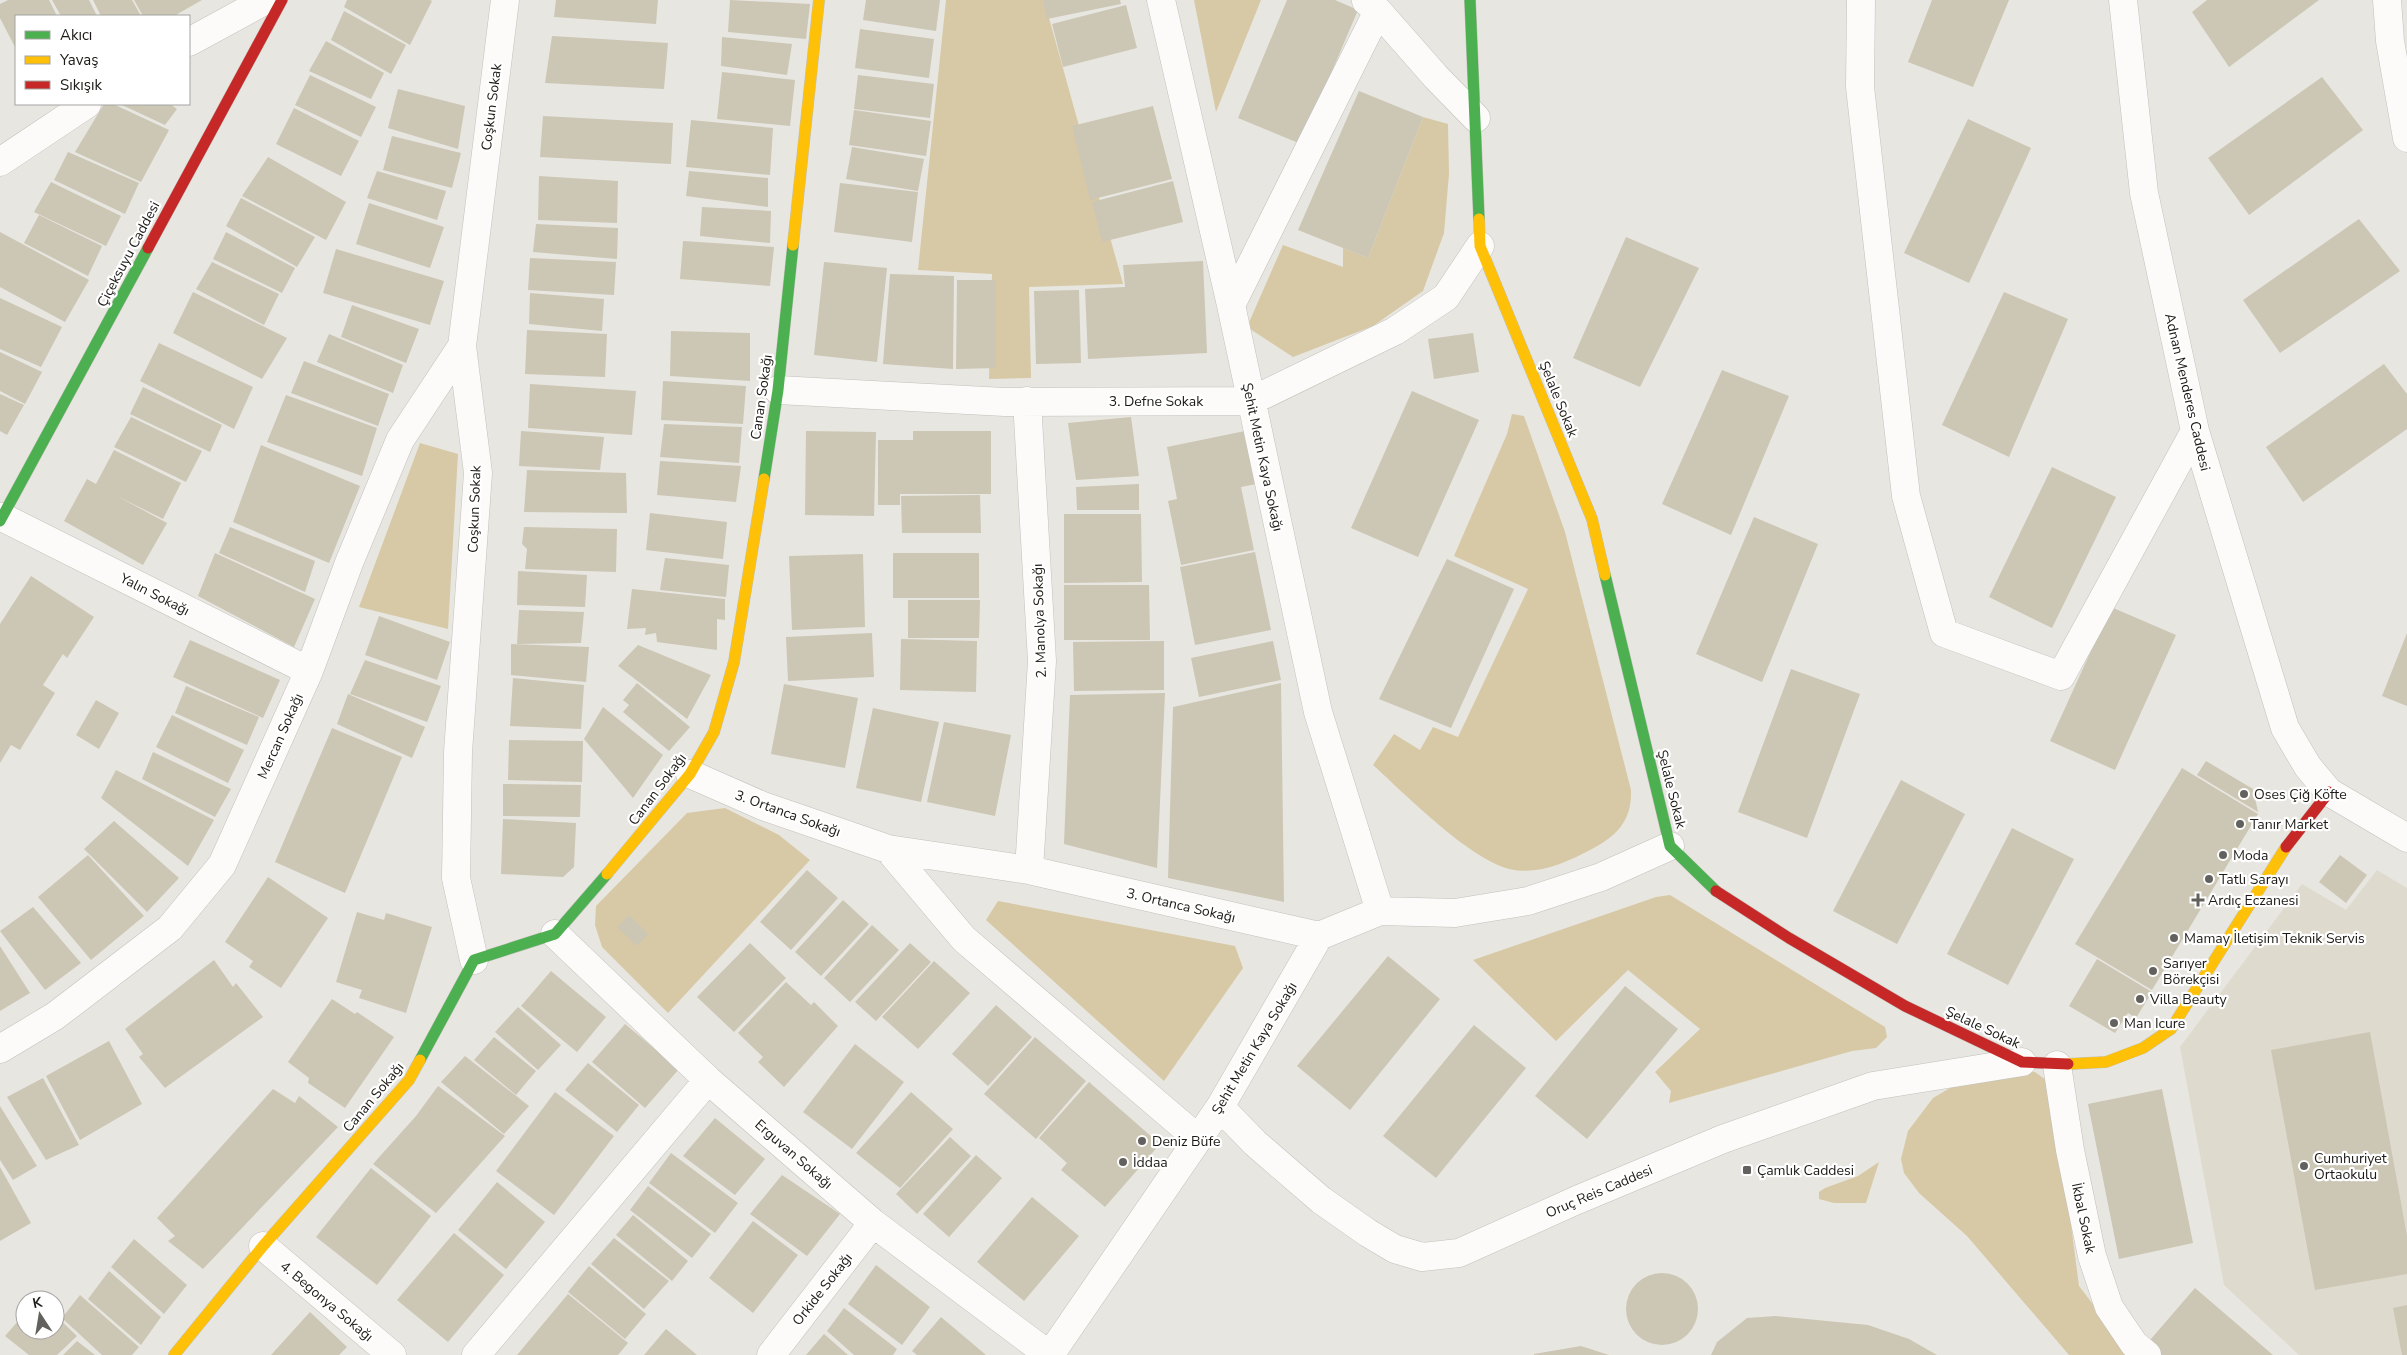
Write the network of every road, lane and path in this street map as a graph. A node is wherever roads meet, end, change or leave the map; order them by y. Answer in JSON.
{"nodes":[{"id":1,"x":266,"y":0,"type":"edge"},
{"id":2,"x":282,"y":0,"type":"edge"},
{"id":3,"x":505,"y":0,"type":"edge"},
{"id":4,"x":819,"y":0,"type":"edge"},
{"id":5,"x":1161,"y":0,"type":"edge"},
{"id":6,"x":1470,"y":0,"type":"edge"},
{"id":7,"x":1861,"y":0,"type":"edge"},
{"id":8,"x":2123,"y":0,"type":"edge"},
{"id":9,"x":2387,"y":0,"type":"edge"},
{"id":10,"x":1372,"y":5,"type":"edge"},
{"id":11,"x":190,"y":41,"type":"edge"},
{"id":12,"x":86,"y":105,"type":"edge"},
{"id":13,"x":1476,"y":118,"type":"junction"},
{"id":14,"x":2407,"y":138,"type":"edge"},
{"id":15,"x":0,"y":162,"type":"edge"},
{"id":16,"x":1480,"y":246,"type":"junction"},
{"id":17,"x":1231,"y":305,"type":"junction"},
{"id":18,"x":462,"y":346,"type":"junction"},
{"id":19,"x":778,"y":390,"type":"junction"},
{"id":20,"x":1027,"y":401,"type":"junction"},
{"id":21,"x":1252,"y":401,"type":"junction"},
{"id":22,"x":2195,"y":431,"type":"junction"},
{"id":23,"x":1,"y":519,"type":"edge"},
{"id":24,"x":309,"y":671,"type":"junction"},
{"id":25,"x":690,"y":774,"type":"junction"},
{"id":26,"x":2329,"y":792,"type":"junction"},
{"id":27,"x":2407,"y":838,"type":"edge"},
{"id":28,"x":1670,"y":846,"type":"junction"},
{"id":29,"x":888,"y":849,"type":"junction"},
{"id":30,"x":1029,"y":870,"type":"junction"},
{"id":31,"x":1380,"y":911,"type":"junction"},
{"id":32,"x":555,"y":934,"type":"junction"},
{"id":33,"x":1319,"y":936,"type":"junction"},
{"id":34,"x":474,"y":960,"type":"junction"},
{"id":35,"x":0,"y":1049,"type":"edge"},
{"id":36,"x":2022,"y":1062,"type":"junction"},
{"id":37,"x":2057,"y":1065,"type":"junction"},
{"id":38,"x":708,"y":1080,"type":"junction"},
{"id":39,"x":1220,"y":1107,"type":"junction"},
{"id":40,"x":1197,"y":1138,"type":"junction"},
{"id":41,"x":873,"y":1222,"type":"junction"},
{"id":42,"x":263,"y":1246,"type":"junction"},
{"id":43,"x":174,"y":1355,"type":"edge"},
{"id":44,"x":392,"y":1355,"type":"edge"},
{"id":45,"x":476,"y":1355,"type":"edge"},
{"id":46,"x":771,"y":1355,"type":"edge"},
{"id":47,"x":1050,"y":1355,"type":"edge"},
{"id":48,"x":2147,"y":1355,"type":"edge"}],
"edges":[{"from":1,"to":11,"type":"street"},
{"from":2,"to":23,"type":"street","name":"Çiçeksuyu Caddesi"},
{"from":3,"to":18,"type":"street","name":"Coşkun Sokak"},
{"from":4,"to":19,"type":"street","name":"Canan Sokağı"},
{"from":5,"to":17,"type":"street","name":"Şehit Metin Kaya Sokağı"},
{"from":6,"to":13,"type":"street","name":"Şelale Sokak"},
{"from":7,"to":22,"type":"street"},
{"from":8,"to":22,"type":"street","name":"Adnan Menderes Caddesi"},
{"from":9,"to":14,"type":"street"},
{"from":10,"to":13,"type":"street"},
{"from":10,"to":17,"type":"street"},
{"from":12,"to":15,"type":"street"},
{"from":13,"to":16,"type":"street","name":"Şelale Sokak"},
{"from":16,"to":21,"type":"street","name":"3. Defne Sokak"},
{"from":16,"to":28,"type":"street","name":"Şelale Sokak"},
{"from":17,"to":21,"type":"street","name":"Şehit Metin Kaya Sokağı"},
{"from":18,"to":24,"type":"street","name":"Mercan Sokağı"},
{"from":18,"to":34,"type":"street","name":"Coşkun Sokak"},
{"from":19,"to":20,"type":"street","name":"3. Defne Sokak"},
{"from":19,"to":25,"type":"street","name":"Canan Sokağı"},
{"from":20,"to":21,"type":"street","name":"3. Defne Sokak"},
{"from":20,"to":30,"type":"street","name":"2. Manolya Sokağı"},
{"from":21,"to":31,"type":"street","name":"Şehit Metin Kaya Sokağı"},
{"from":22,"to":26,"type":"street","name":"Adnan Menderes Caddesi"},
{"from":23,"to":24,"type":"street","name":"Yalın Sokağı"},
{"from":24,"to":35,"type":"street","name":"Mercan Sokağı"},
{"from":25,"to":29,"type":"street","name":"3. Ortanca Sokağı"},
{"from":25,"to":32,"type":"street","name":"Canan Sokağı"},
{"from":26,"to":27,"type":"street","name":"Adnan Menderes Caddesi"},
{"from":26,"to":37,"type":"street","name":"Şelale Sokak"},
{"from":28,"to":31,"type":"street"},
{"from":28,"to":36,"type":"street","name":"Şelale Sokak"},
{"from":29,"to":30,"type":"street","name":"3. Ortanca Sokağı"},
{"from":29,"to":40,"type":"street"},
{"from":30,"to":33,"type":"street","name":"3. Ortanca Sokağı"},
{"from":31,"to":33,"type":"street"},
{"from":32,"to":34,"type":"street"},
{"from":32,"to":38,"type":"street","name":"Erguvan Sokağı"},
{"from":33,"to":39,"type":"street","name":"Şehit Metin Kaya Sokağı"},
{"from":34,"to":42,"type":"street","name":"Canan Sokağı"},
{"from":36,"to":37,"type":"street","name":"Şelale Sokak"},
{"from":36,"to":39,"type":"street","name":"Oruç Reis Caddesi"},
{"from":37,"to":48,"type":"street","name":"İkbal Sokak"},
{"from":38,"to":41,"type":"street","name":"Erguvan Sokağı"},
{"from":38,"to":45,"type":"street"},
{"from":39,"to":40,"type":"street","name":"Şehit Metin Kaya Sokağı"},
{"from":40,"to":47,"type":"street","name":"Şehit Metin Kaya Sokağı"},
{"from":41,"to":46,"type":"street","name":"Orkide Sokağı"},
{"from":41,"to":47,"type":"street","name":"Erguvan Sokağı"},
{"from":42,"to":43,"type":"street","name":"Canan Sokağı"},
{"from":42,"to":44,"type":"street","name":"4. Begonya Sokağı"}]}
